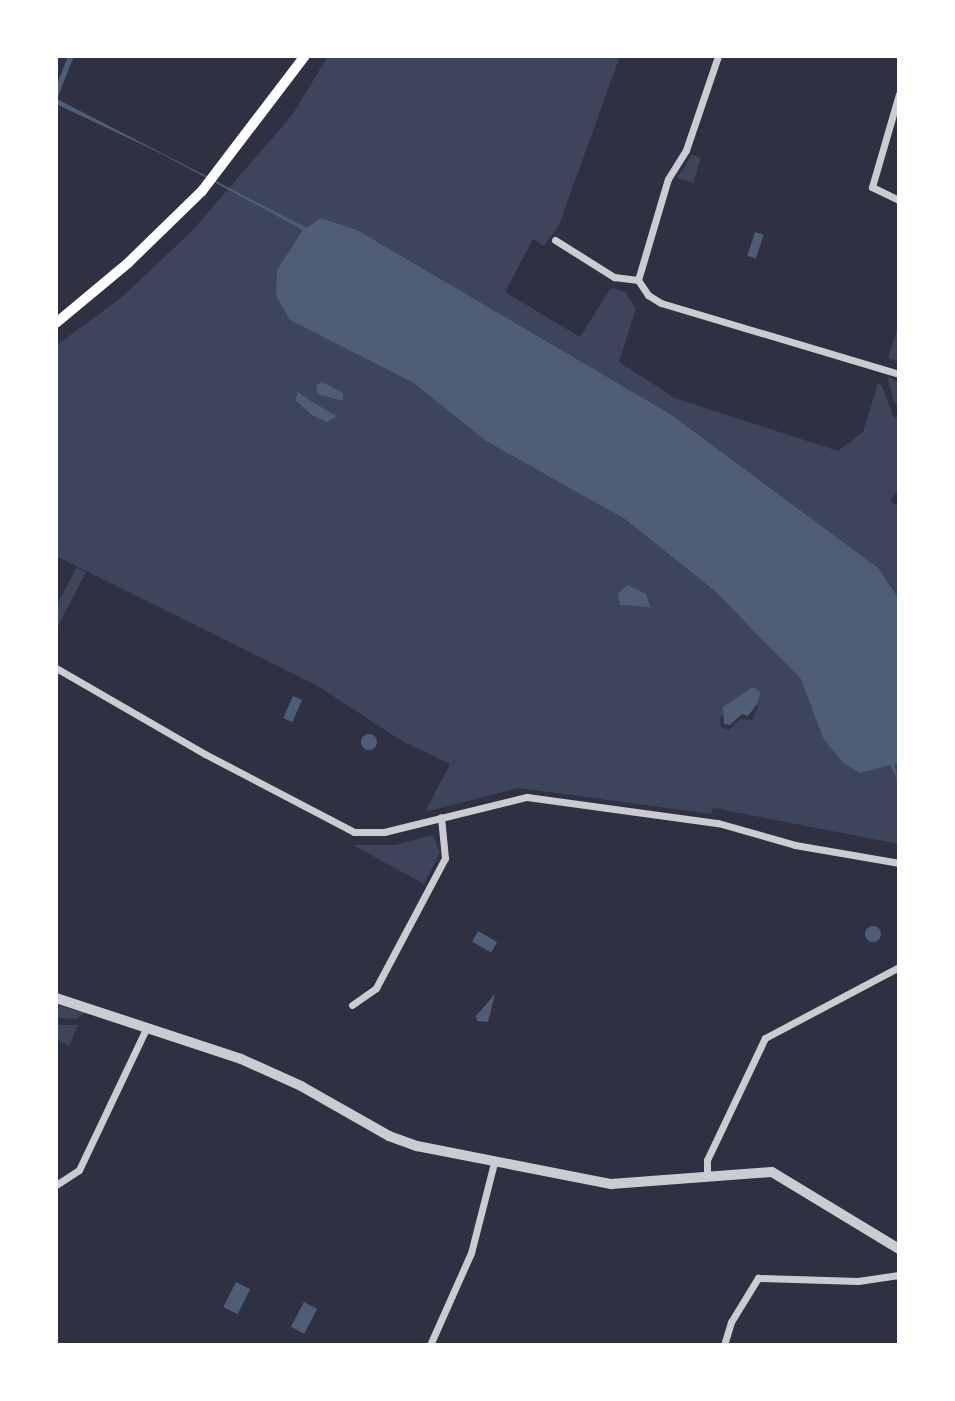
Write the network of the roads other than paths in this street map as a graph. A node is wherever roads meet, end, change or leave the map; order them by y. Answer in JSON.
{"nodes":[{"id":1,"x":306,"y":56,"type":"edge"},
{"id":2,"x":718,"y":56,"type":"edge"},
{"id":3,"x":899,"y":94,"type":"edge"},
{"id":4,"x":899,"y":200,"type":"edge"},
{"id":5,"x":555,"y":240,"type":"dead end"},
{"id":6,"x":638,"y":280,"type":"junction"},
{"id":7,"x":56,"y":323,"type":"edge"},
{"id":8,"x":899,"y":374,"type":"edge"},
{"id":9,"x":56,"y":668,"type":"edge"},
{"id":10,"x":441,"y":817,"type":"junction"},
{"id":11,"x":899,"y":863,"type":"edge"},
{"id":12,"x":899,"y":967,"type":"edge"},
{"id":13,"x":56,"y":998,"type":"edge"},
{"id":14,"x":352,"y":1004,"type":"dead end"},
{"id":15,"x":147,"y":1027,"type":"junction"},
{"id":16,"x":494,"y":1163,"type":"junction"},
{"id":17,"x":707,"y":1174,"type":"junction"},
{"id":18,"x":56,"y":1185,"type":"edge"},
{"id":19,"x":899,"y":1249,"type":"edge"},
{"id":20,"x":899,"y":1275,"type":"edge"},
{"id":21,"x":430,"y":1345,"type":"edge"},
{"id":22,"x":724,"y":1345,"type":"edge"}],
"edges":[{"from":1,"to":7,"type":"main road"},
{"from":2,"to":6,"type":"street"},
{"from":3,"to":4,"type":"street"},
{"from":5,"to":6,"type":"street"},
{"from":6,"to":8,"type":"street"},
{"from":9,"to":10,"type":"street"},
{"from":10,"to":11,"type":"street"},
{"from":10,"to":14,"type":"street"},
{"from":12,"to":17,"type":"street"},
{"from":13,"to":15,"type":"street"},
{"from":15,"to":16,"type":"street"},
{"from":15,"to":18,"type":"street"},
{"from":16,"to":17,"type":"street"},
{"from":16,"to":21,"type":"street"},
{"from":17,"to":19,"type":"street"},
{"from":20,"to":22,"type":"street"}]}
